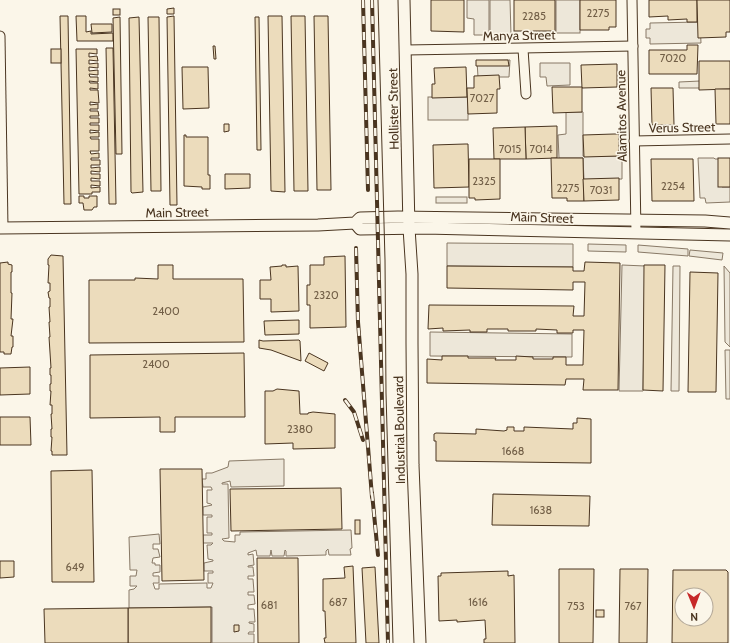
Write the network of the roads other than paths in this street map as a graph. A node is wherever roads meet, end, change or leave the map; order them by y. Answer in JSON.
{"nodes":[{"id":1,"x":404,"y":0,"type":"edge"},
{"id":2,"x":632,"y":0,"type":"edge"},
{"id":3,"x":0,"y":36,"type":"edge"},
{"id":4,"x":633,"y":46,"type":"junction"},
{"id":5,"x":523,"y":48,"type":"junction"},
{"id":6,"x":406,"y":50,"type":"junction"},
{"id":7,"x":526,"y":94,"type":"dead end"},
{"id":8,"x":730,"y":139,"type":"edge"},
{"id":9,"x":634,"y":140,"type":"junction"},
{"id":10,"x":635,"y":220,"type":"junction"},
{"id":11,"x":409,"y":223,"type":"junction"},
{"id":12,"x":730,"y":223,"type":"edge"},
{"id":13,"x":2,"y":228,"type":"edge"},
{"id":14,"x":636,"y":232,"type":"junction"},
{"id":15,"x":730,"y":235,"type":"edge"},
{"id":16,"x":420,"y":643,"type":"edge"}],
"edges":[{"from":1,"to":6,"type":"main road","name":"Hollister Street"},
{"from":2,"to":4,"type":"street","name":"Alamitos Avenue"},
{"from":3,"to":13,"type":"street"},
{"from":4,"to":5,"type":"street","name":"Manya Street"},
{"from":4,"to":9,"type":"street","name":"Alamitos Avenue"},
{"from":5,"to":6,"type":"street","name":"Manya Street"},
{"from":5,"to":7,"type":"street"},
{"from":6,"to":11,"type":"main road","name":"Hollister Street"},
{"from":8,"to":9,"type":"street","name":"Verus Street"},
{"from":9,"to":10,"type":"street","name":"Alamitos Avenue"},
{"from":10,"to":11,"type":"main road","name":"Main Street"},
{"from":10,"to":12,"type":"main road","name":"Main Street"},
{"from":10,"to":14,"type":"street","name":"Alamitos Avenue"},
{"from":11,"to":13,"type":"main road","name":"Main Street"},
{"from":11,"to":14,"type":"main road","name":"Main Street"},
{"from":11,"to":16,"type":"main road","name":"Industrial Boulevard"},
{"from":14,"to":15,"type":"main road","name":"Main Street"}]}
